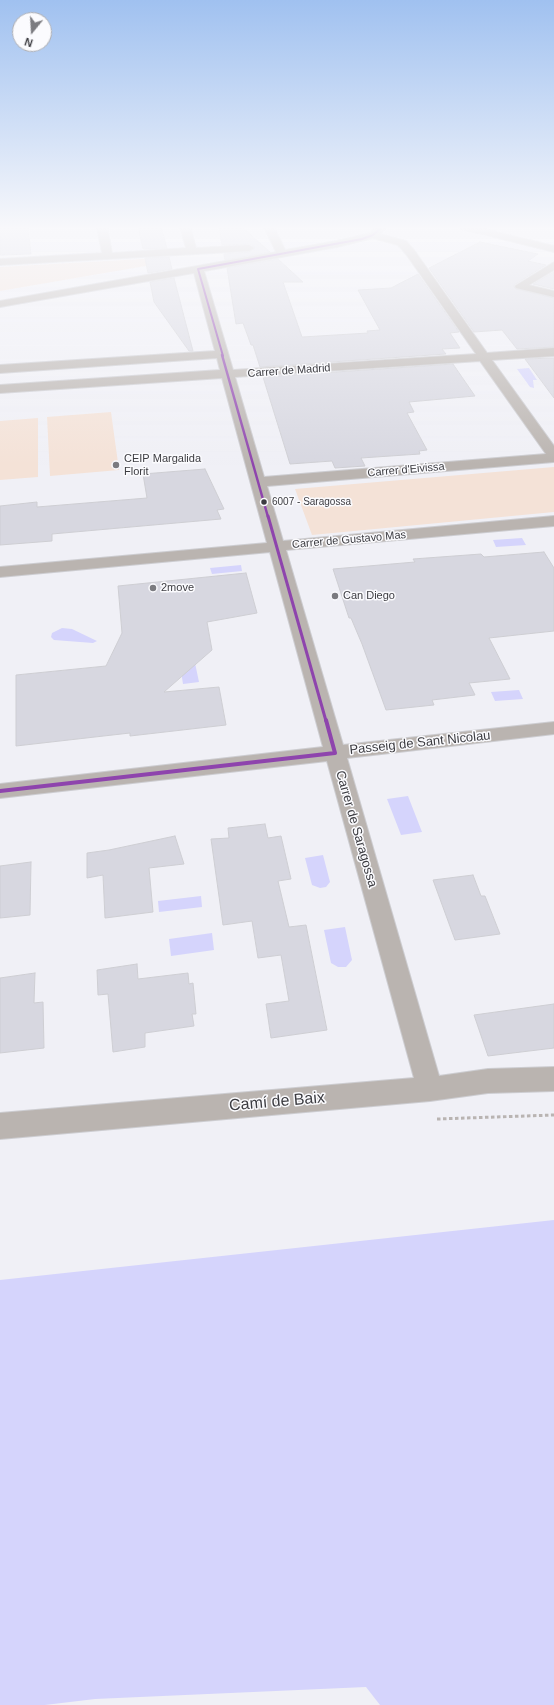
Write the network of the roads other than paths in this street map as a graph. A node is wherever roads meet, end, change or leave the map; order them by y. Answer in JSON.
{"nodes":[{"id":1,"x":209,"y":307,"type":"edge"},
{"id":2,"x":449,"y":307,"type":"edge"},
{"id":3,"x":554,"y":352,"type":"edge"},
{"id":4,"x":222,"y":354,"type":"junction"},
{"id":5,"x":485,"y":357,"type":"junction"},
{"id":6,"x":0,"y":369,"type":"edge"},
{"id":7,"x":228,"y":375,"type":"junction"},
{"id":8,"x":0,"y":389,"type":"edge"},
{"id":9,"x":554,"y":457,"type":"edge"},
{"id":10,"x":259,"y":482,"type":"junction"},
{"id":11,"x":554,"y":521,"type":"edge"},
{"id":12,"x":276,"y":546,"type":"junction"},
{"id":13,"x":0,"y":572,"type":"edge"},
{"id":14,"x":554,"y":728,"type":"edge"},
{"id":15,"x":335,"y":753,"type":"junction"},
{"id":16,"x":0,"y":791,"type":"edge"},
{"id":17,"x":554,"y":1079,"type":"edge"},
{"id":18,"x":430,"y":1089,"type":"junction"},
{"id":19,"x":0,"y":1126,"type":"edge"}],
"edges":[{"from":1,"to":4,"type":"street","name":"Carrer de Saragossa"},
{"from":2,"to":5,"type":"street"},
{"from":3,"to":5,"type":"street","name":"Carrer de Madrid"},
{"from":4,"to":6,"type":"street"},
{"from":4,"to":7,"type":"street","name":"Carrer de Saragossa"},
{"from":5,"to":7,"type":"street","name":"Carrer de Madrid"},
{"from":5,"to":9,"type":"street"},
{"from":7,"to":8,"type":"street","name":"Carrer de Madrid"},
{"from":7,"to":10,"type":"street","name":"Carrer de Saragossa"},
{"from":9,"to":10,"type":"street","name":"Carrer d'Eivissa"},
{"from":10,"to":12,"type":"street","name":"Carrer de Saragossa"},
{"from":11,"to":12,"type":"street","name":"Carrer de Gustavo Mas"},
{"from":12,"to":13,"type":"street","name":"Carrer de Gustavo Mas"},
{"from":12,"to":15,"type":"street","name":"Carrer de Saragossa"},
{"from":14,"to":15,"type":"street","name":"Passeig de Sant Nicolau"},
{"from":15,"to":16,"type":"street","name":"Passeig de Sant Nicolau"},
{"from":15,"to":18,"type":"street","name":"Carrer de Saragossa"},
{"from":17,"to":18,"type":"street","name":"Camí de Baix"},
{"from":18,"to":19,"type":"street","name":"Camí de Baix"}]}
